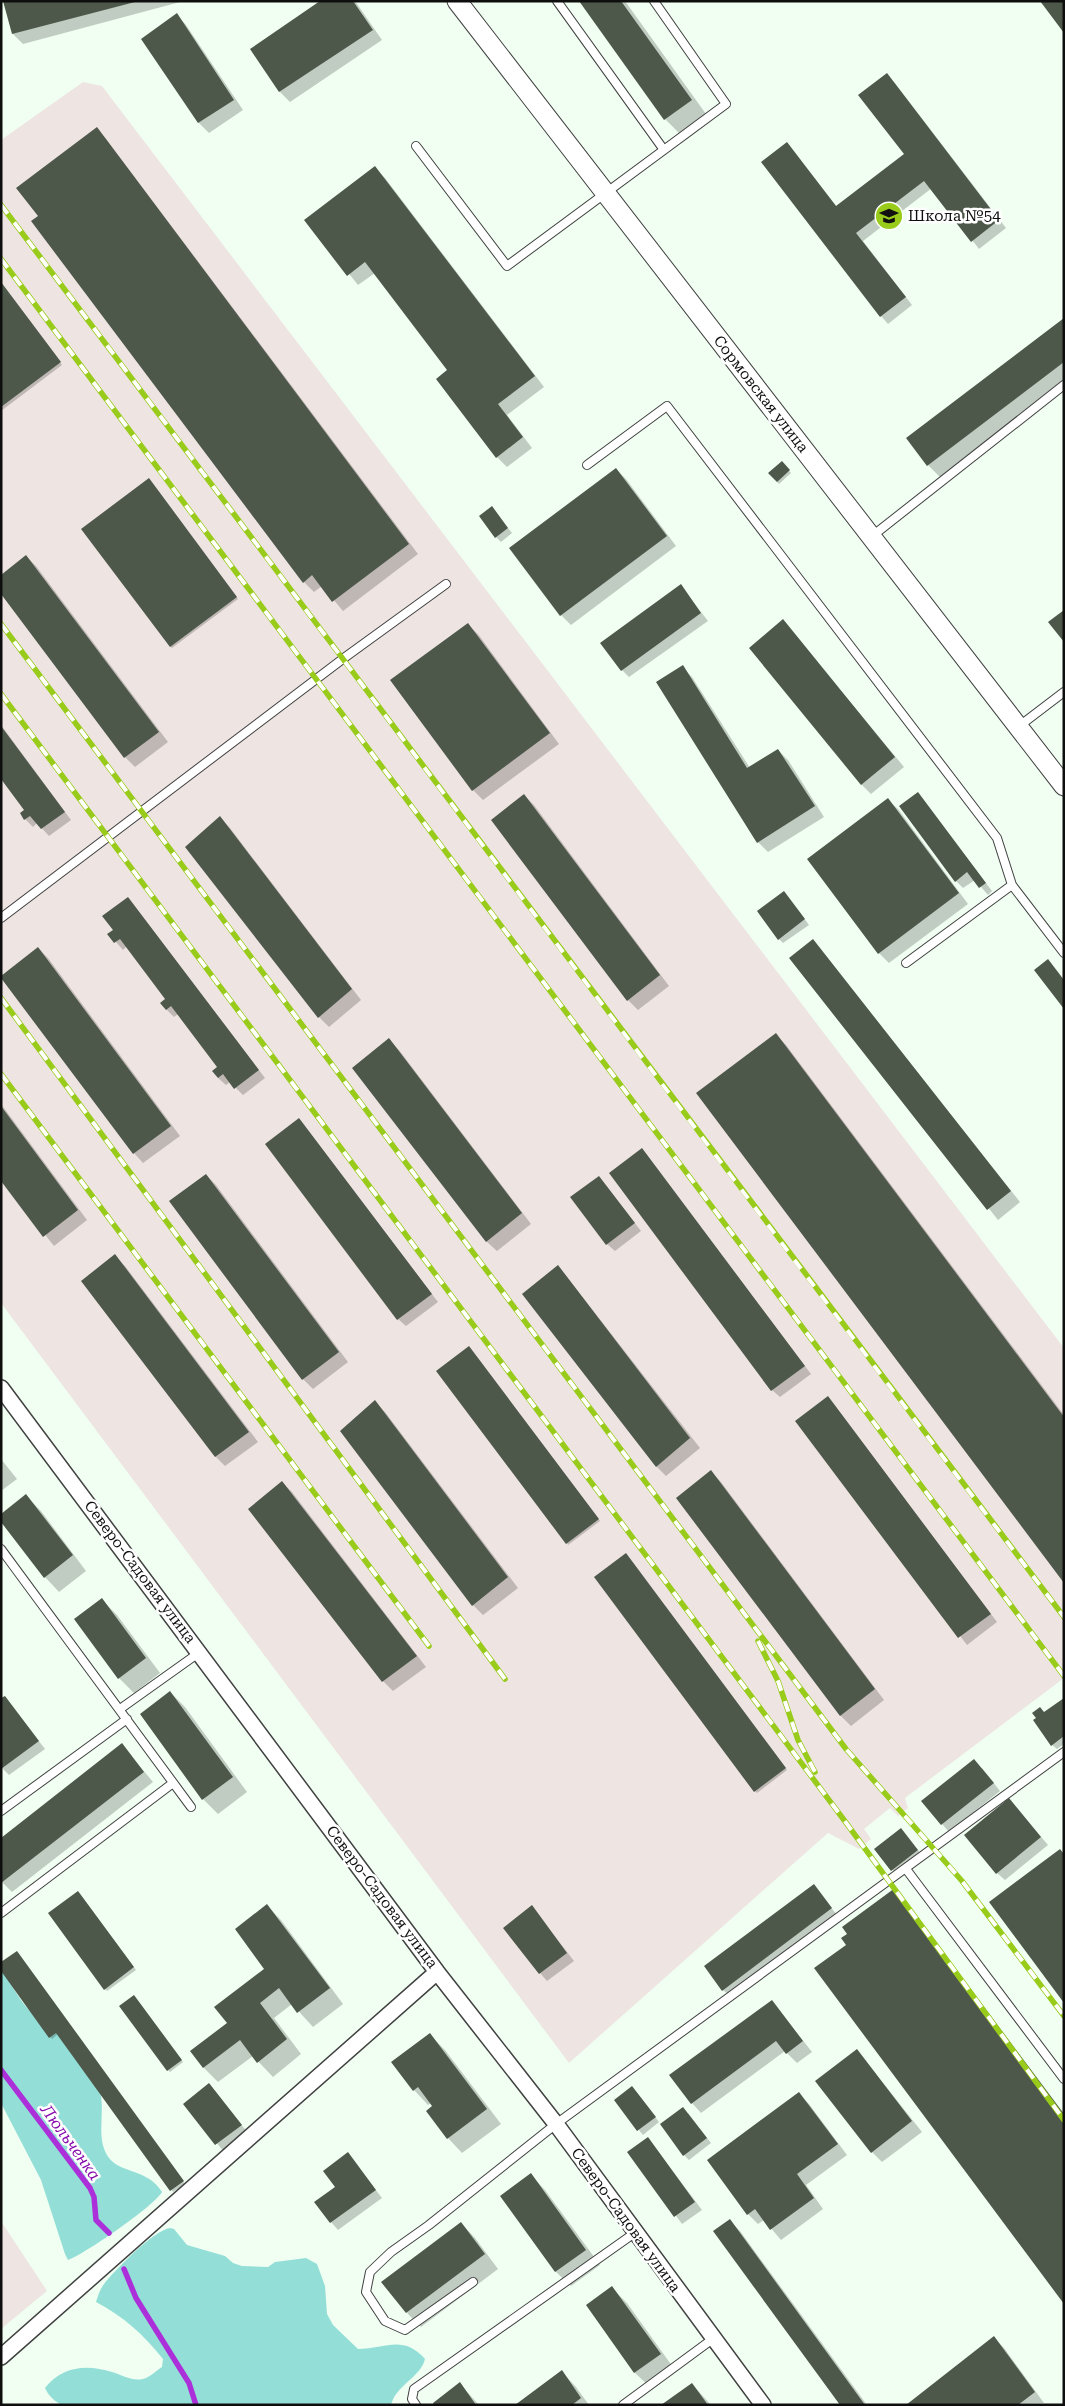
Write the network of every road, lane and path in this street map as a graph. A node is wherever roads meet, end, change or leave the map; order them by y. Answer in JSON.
{"nodes":[{"id":1,"x":458,"y":1,"type":"edge"},
{"id":2,"x":557,"y":1,"type":"edge"},
{"id":3,"x":654,"y":1,"type":"edge"},
{"id":4,"x":416,"y":146,"type":"dead end"},
{"id":5,"x":664,"y":150,"type":"junction"},
{"id":6,"x":606,"y":193,"type":"junction"},
{"id":7,"x":1064,"y":385,"type":"edge"},
{"id":8,"x":587,"y":465,"type":"dead end"},
{"id":9,"x":871,"y":537,"type":"junction"},
{"id":10,"x":446,"y":584,"type":"dead end"},
{"id":11,"x":1064,"y":692,"type":"edge"},
{"id":12,"x":1018,"y":727,"type":"junction"},
{"id":13,"x":1064,"y":786,"type":"edge"},
{"id":14,"x":1012,"y":885,"type":"junction"},
{"id":15,"x":1,"y":918,"type":"edge"},
{"id":16,"x":1064,"y":953,"type":"edge"},
{"id":17,"x":906,"y":963,"type":"dead end"},
{"id":18,"x":1,"y":1388,"type":"edge"},
{"id":19,"x":1,"y":1549,"type":"edge"},
{"id":20,"x":200,"y":1652,"type":"junction"},
{"id":21,"x":120,"y":1709,"type":"junction"},
{"id":22,"x":127,"y":1719,"type":"junction"},
{"id":23,"x":1064,"y":1752,"type":"edge"},
{"id":24,"x":173,"y":1782,"type":"junction"},
{"id":25,"x":192,"y":1808,"type":"dead end"},
{"id":26,"x":1,"y":1811,"type":"edge"},
{"id":27,"x":906,"y":1869,"type":"junction"},
{"id":28,"x":1,"y":1912,"type":"edge"},
{"id":29,"x":437,"y":1972,"type":"junction"},
{"id":30,"x":1064,"y":2079,"type":"edge"},
{"id":31,"x":556,"y":2124,"type":"junction"},
{"id":32,"x":636,"y":2232,"type":"junction"},
{"id":33,"x":473,"y":2282,"type":"dead end"},
{"id":34,"x":714,"y":2338,"type":"junction"},
{"id":35,"x":1,"y":2357,"type":"edge"},
{"id":36,"x":416,"y":2405,"type":"edge"},
{"id":37,"x":623,"y":2405,"type":"edge"},
{"id":38,"x":763,"y":2405,"type":"edge"}],
"edges":[{"from":1,"to":6,"type":"street","name":"Сормовская улица"},
{"from":2,"to":5,"type":"lane"},
{"from":3,"to":5,"type":"lane"},
{"from":4,"to":6,"type":"lane"},
{"from":5,"to":6,"type":"lane"},
{"from":6,"to":9,"type":"street","name":"Сормовская улица"},
{"from":7,"to":9,"type":"lane"},
{"from":8,"to":14,"type":"lane"},
{"from":9,"to":12,"type":"street","name":"Сормовская улица"},
{"from":10,"to":15,"type":"lane"},
{"from":11,"to":12,"type":"lane"},
{"from":12,"to":13,"type":"street","name":"Сормовская улица"},
{"from":14,"to":16,"type":"lane"},
{"from":14,"to":17,"type":"lane"},
{"from":18,"to":20,"type":"street","name":"Северо-Садовая улица"},
{"from":19,"to":21,"type":"lane"},
{"from":20,"to":21,"type":"lane"},
{"from":20,"to":29,"type":"street","name":"Северо-Садовая улица"},
{"from":21,"to":22,"type":"lane"},
{"from":22,"to":24,"type":"lane"},
{"from":22,"to":26,"type":"lane"},
{"from":23,"to":27,"type":"lane"},
{"from":24,"to":25,"type":"lane"},
{"from":24,"to":28,"type":"lane"},
{"from":27,"to":30,"type":"lane"},
{"from":27,"to":31,"type":"lane"},
{"from":29,"to":31,"type":"street","name":"Северо-Садовая улица"},
{"from":29,"to":35,"type":"street"},
{"from":31,"to":32,"type":"street","name":"Северо-Садовая улица"},
{"from":31,"to":33,"type":"lane"},
{"from":32,"to":34,"type":"street","name":"Северо-Садовая улица"},
{"from":32,"to":36,"type":"lane"},
{"from":34,"to":37,"type":"lane"},
{"from":34,"to":38,"type":"street","name":"Северо-Садовая улица"}]}
